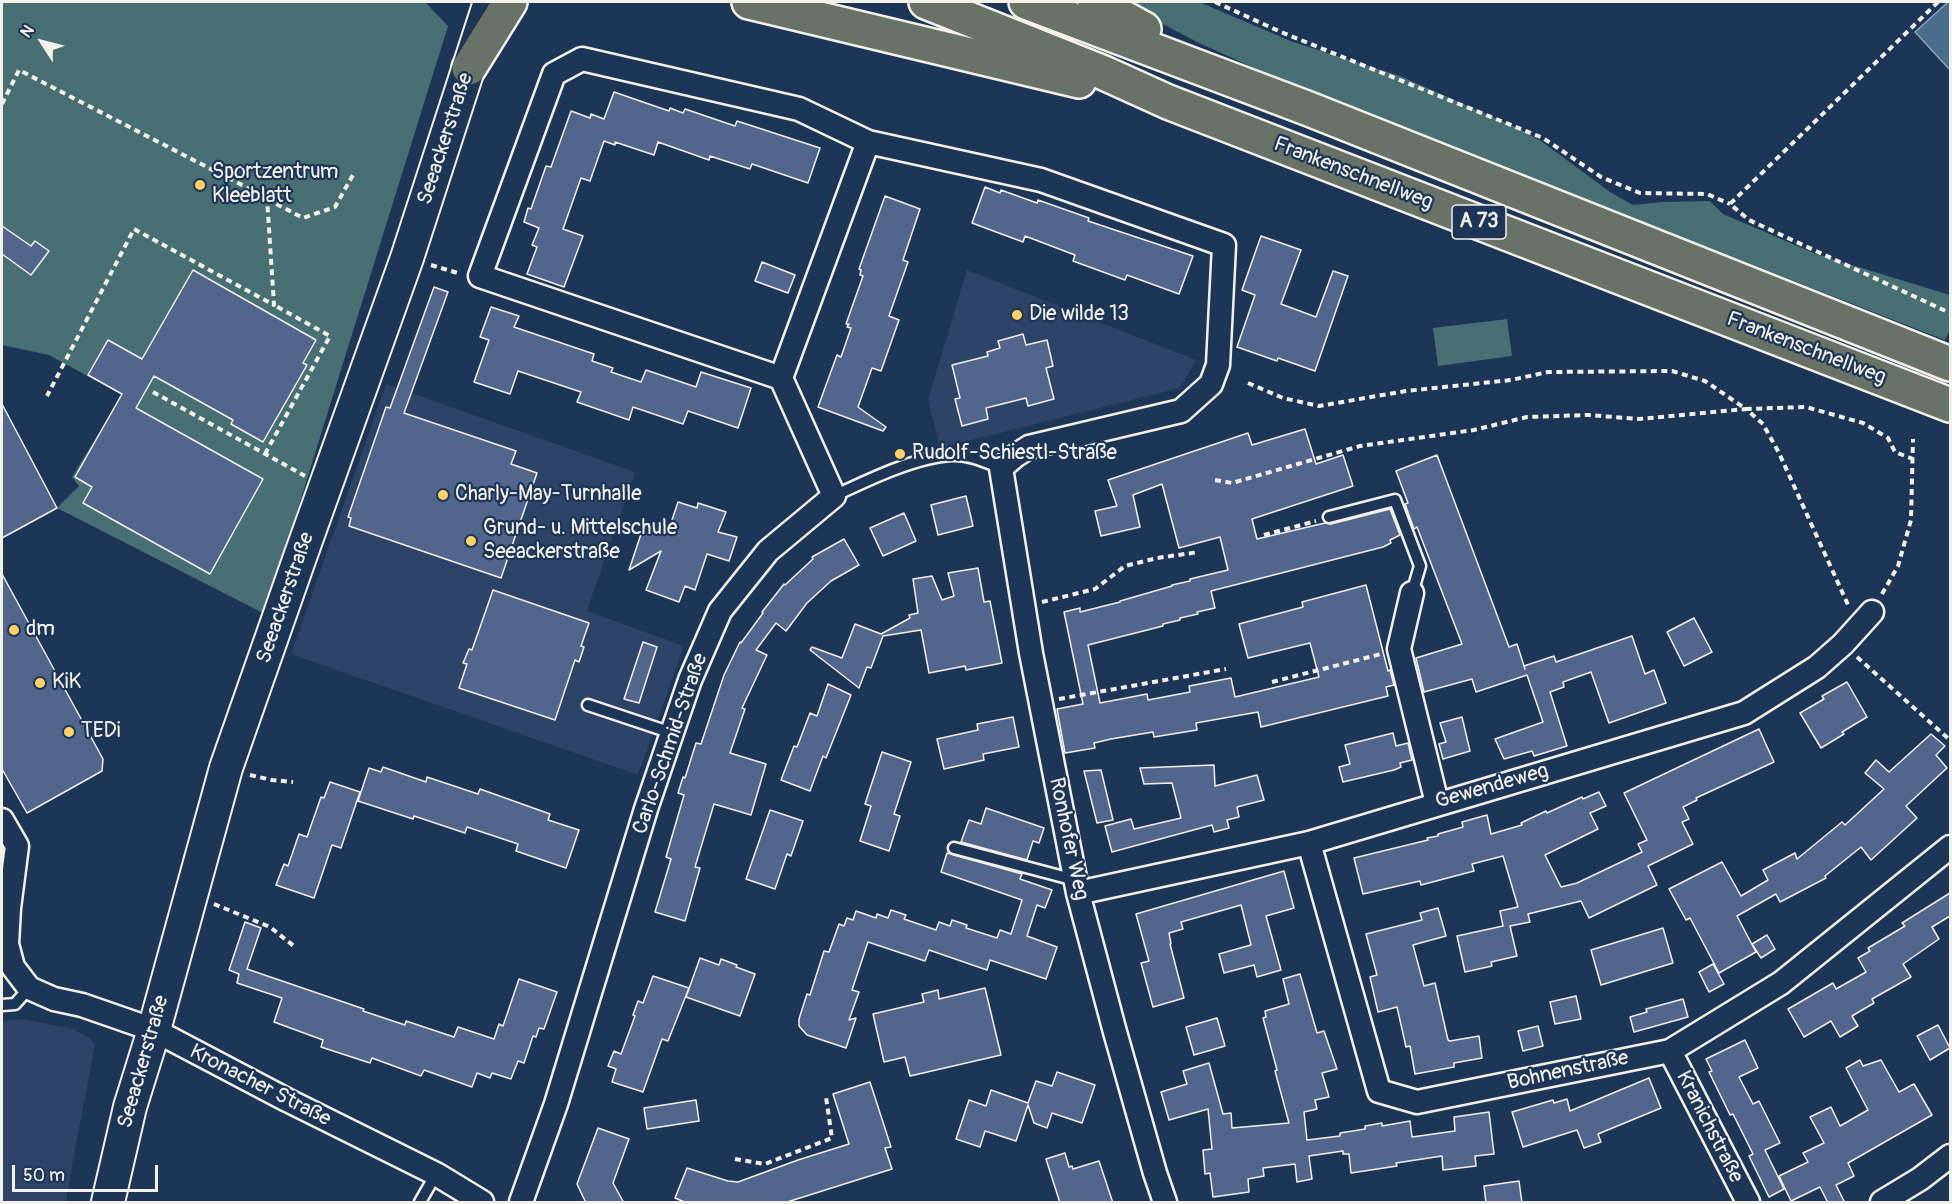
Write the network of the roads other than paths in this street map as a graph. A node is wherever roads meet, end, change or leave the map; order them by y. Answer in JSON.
{"nodes":[{"id":1,"x":510,"y":2,"type":"edge"},
{"id":2,"x":748,"y":2,"type":"edge"},
{"id":3,"x":926,"y":2,"type":"edge"},
{"id":4,"x":1026,"y":2,"type":"edge"},
{"id":5,"x":1095,"y":2,"type":"edge"},
{"id":6,"x":484,"y":8,"type":"edge"},
{"id":7,"x":469,"y":68,"type":"junction"},
{"id":8,"x":1234,"y":80,"type":"junction"},
{"id":9,"x":1168,"y":102,"type":"junction"},
{"id":10,"x":868,"y":142,"type":"junction"},
{"id":11,"x":1950,"y":364,"type":"edge"},
{"id":12,"x":781,"y":378,"type":"junction"},
{"id":13,"x":1950,"y":405,"type":"edge"},
{"id":14,"x":1001,"y":468,"type":"junction"},
{"id":15,"x":834,"y":496,"type":"junction"},
{"id":16,"x":1329,"y":517,"type":"road end"},
{"id":17,"x":1412,"y":593,"type":"joint"},
{"id":18,"x":1866,"y":619,"type":"road end"},
{"id":19,"x":588,"y":705,"type":"dead end"},
{"id":20,"x":672,"y":733,"type":"junction"},
{"id":21,"x":1437,"y":803,"type":"junction"},
{"id":22,"x":2,"y":820,"type":"edge"},
{"id":23,"x":1309,"y":843,"type":"junction"},
{"id":24,"x":1950,"y":847,"type":"edge"},
{"id":25,"x":954,"y":848,"type":"dead end"},
{"id":26,"x":1077,"y":886,"type":"junction"},
{"id":27,"x":29,"y":988,"type":"junction"},
{"id":28,"x":2,"y":1005,"type":"edge"},
{"id":29,"x":154,"y":1030,"type":"junction"},
{"id":30,"x":1670,"y":1051,"type":"junction"},
{"id":31,"x":1950,"y":1156,"type":"edge"},
{"id":32,"x":436,"y":1174,"type":"junction"},
{"id":33,"x":108,"y":1203,"type":"edge"},
{"id":34,"x":420,"y":1203,"type":"edge"},
{"id":35,"x":482,"y":1203,"type":"edge"},
{"id":36,"x":521,"y":1203,"type":"edge"},
{"id":37,"x":1165,"y":1203,"type":"edge"},
{"id":38,"x":1748,"y":1203,"type":"edge"},
{"id":39,"x":1882,"y":1203,"type":"edge"}],
"edges":[{"from":1,"to":7,"type":"highway"},
{"from":2,"to":9,"type":"highway"},
{"from":3,"to":9,"type":"highway","name":"Frankenschnellweg","number":"A 73"},
{"from":4,"to":8,"type":"highway","name":"Frankenschnellweg","number":"A 73"},
{"from":5,"to":8,"type":"highway"},
{"from":6,"to":7,"type":"main road","name":"Seeackerstraße"},
{"from":7,"to":29,"type":"main road","name":"Seeackerstraße"},
{"from":8,"to":11,"type":"highway","name":"Frankenschnellweg","number":"A 73"},
{"from":9,"to":13,"type":"highway","name":"Frankenschnellweg","number":"A 73"},
{"from":10,"to":12,"type":"street"},
{"from":10,"to":12,"type":"street"},
{"from":10,"to":14,"type":"street"},
{"from":12,"to":15,"type":"street"},
{"from":14,"to":15,"type":"lane","name":"Carlo-Schmid-Straße"},
{"from":14,"to":26,"type":"street","name":"Ronhofer Weg"},
{"from":15,"to":20,"type":"street","name":"Carlo-Schmid-Straße"},
{"from":16,"to":17,"type":"lane"},
{"from":17,"to":21,"type":"street"},
{"from":18,"to":21,"type":"street","name":"Gewendeweg"},
{"from":19,"to":20,"type":"lane"},
{"from":20,"to":36,"type":"street","name":"Carlo-Schmid-Straße"},
{"from":21,"to":23,"type":"street","name":"Gewendeweg"},
{"from":22,"to":27,"type":"street"},
{"from":23,"to":26,"type":"street","name":"Gewendeweg"},
{"from":23,"to":30,"type":"street","name":"Bohnenstraße"},
{"from":24,"to":30,"type":"street","name":"Bohnenstraße"},
{"from":25,"to":26,"type":"lane"},
{"from":26,"to":37,"type":"street","name":"Ronhofer Weg"},
{"from":27,"to":28,"type":"lane"},
{"from":27,"to":29,"type":"street","name":"Kronacher Straße"},
{"from":29,"to":32,"type":"street","name":"Kronacher Straße"},
{"from":29,"to":33,"type":"main road","name":"Seeackerstraße"},
{"from":30,"to":38,"type":"street","name":"Kranichstraße"},
{"from":31,"to":39,"type":"street"},
{"from":32,"to":34,"type":"lane"},
{"from":32,"to":35,"type":"street","name":"Kronacher Straße"}]}
